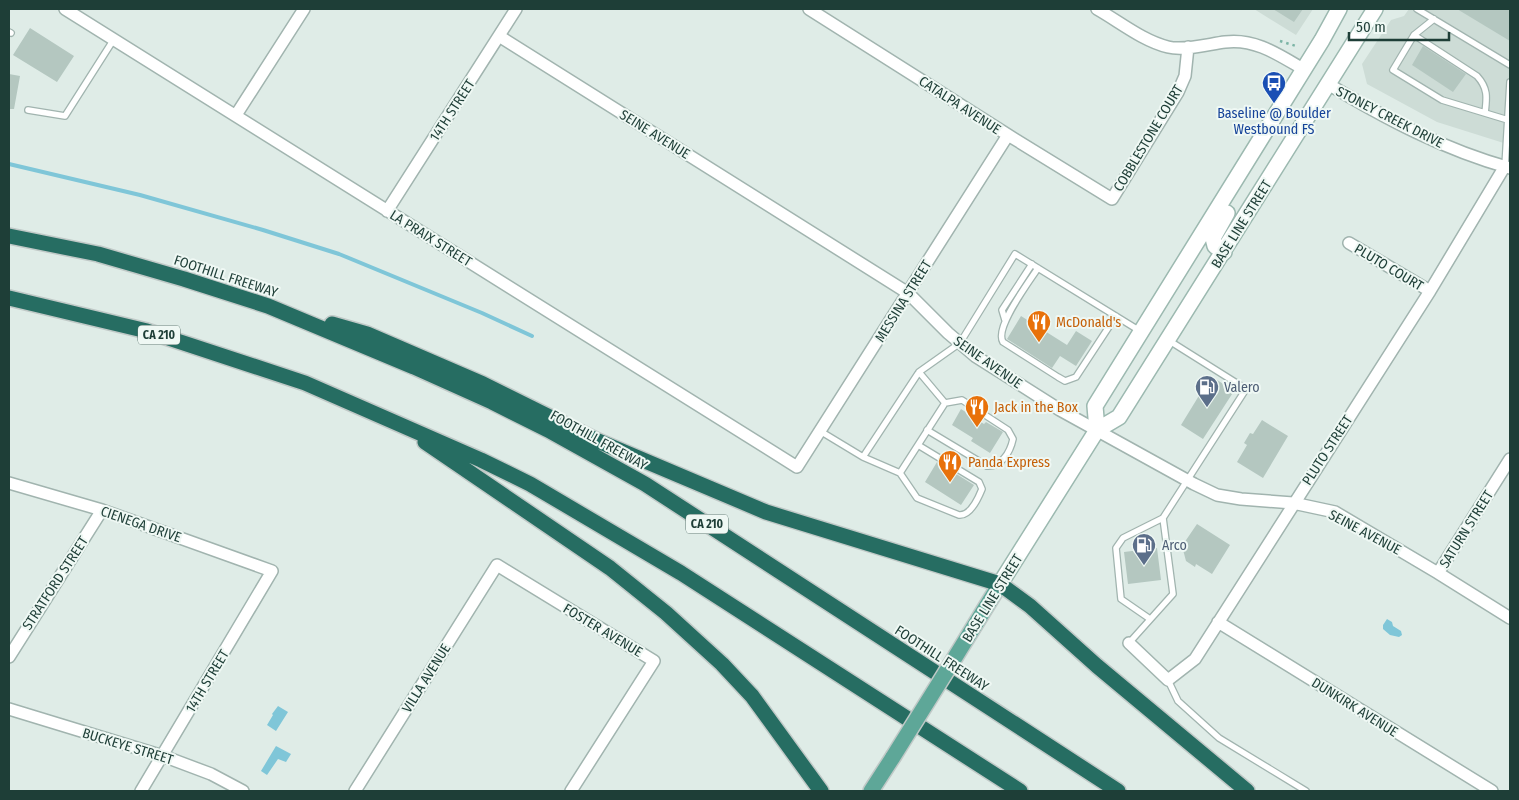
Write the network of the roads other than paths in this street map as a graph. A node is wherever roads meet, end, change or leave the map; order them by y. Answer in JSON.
{"nodes":[{"id":1,"x":65,"y":9,"type":"edge"},
{"id":2,"x":304,"y":9,"type":"edge"},
{"id":3,"x":516,"y":9,"type":"edge"},
{"id":4,"x":810,"y":9,"type":"edge"},
{"id":5,"x":1098,"y":9,"type":"edge"},
{"id":6,"x":1339,"y":9,"type":"edge"},
{"id":7,"x":1375,"y":9,"type":"edge"},
{"id":8,"x":1417,"y":9,"type":"edge"},
{"id":9,"x":1434,"y":19,"type":"junction"},
{"id":10,"x":1414,"y":35,"type":"junction"},
{"id":11,"x":499,"y":36,"type":"junction"},
{"id":12,"x":114,"y":39,"type":"junction"},
{"id":13,"x":1188,"y":47,"type":"junction"},
{"id":14,"x":1510,"y":65,"type":"edge"},
{"id":15,"x":1303,"y":70,"type":"junction"},
{"id":16,"x":1510,"y":82,"type":"edge"},
{"id":17,"x":1328,"y":84,"type":"junction"},
{"id":18,"x":28,"y":110,"type":"dead end"},
{"id":19,"x":1484,"y":113,"type":"junction"},
{"id":20,"x":236,"y":115,"type":"junction"},
{"id":21,"x":1508,"y":120,"type":"junction"},
{"id":22,"x":1008,"y":135,"type":"junction"},
{"id":23,"x":1245,"y":164,"type":"junction"},
{"id":24,"x":1508,"y":167,"type":"edge"},
{"id":25,"x":1112,"y":199,"type":"joint"},
{"id":26,"x":387,"y":210,"type":"junction"},
{"id":27,"x":9,"y":236,"type":"edge"},
{"id":28,"x":1349,"y":243,"type":"dead end"},
{"id":29,"x":1224,"y":252,"type":"junction"},
{"id":30,"x":1032,"y":264,"type":"junction"},
{"id":31,"x":1038,"y":268,"type":"junction"},
{"id":32,"x":1430,"y":291,"type":"junction"},
{"id":33,"x":908,"y":293,"type":"junction"},
{"id":34,"x":9,"y":298,"type":"edge"},
{"id":35,"x":268,"y":306,"type":"junction"},
{"id":36,"x":1116,"y":316,"type":"junction"},
{"id":37,"x":1005,"y":320,"type":"junction"},
{"id":38,"x":1142,"y":332,"type":"junction"},
{"id":39,"x":1168,"y":340,"type":"junction"},
{"id":40,"x":960,"y":343,"type":"junction"},
{"id":41,"x":919,"y":372,"type":"junction"},
{"id":42,"x":945,"y":403,"type":"junction"},
{"id":43,"x":391,"y":419,"type":"junction"},
{"id":44,"x":927,"y":430,"type":"junction"},
{"id":45,"x":1098,"y":430,"type":"junction"},
{"id":46,"x":820,"y":431,"type":"junction"},
{"id":47,"x":918,"y":445,"type":"junction"},
{"id":48,"x":863,"y":457,"type":"junction"},
{"id":49,"x":1510,"y":459,"type":"edge"},
{"id":50,"x":797,"y":467,"type":"joint"},
{"id":51,"x":900,"y":473,"type":"junction"},
{"id":52,"x":1188,"y":481,"type":"junction"},
{"id":53,"x":9,"y":483,"type":"edge"},
{"id":54,"x":1293,"y":503,"type":"junction"},
{"id":55,"x":102,"y":510,"type":"junction"},
{"id":56,"x":1163,"y":518,"type":"junction"},
{"id":57,"x":497,"y":565,"type":"joint"},
{"id":58,"x":272,"y":571,"type":"joint"},
{"id":59,"x":1438,"y":573,"type":"junction"},
{"id":60,"x":1000,"y":584,"type":"junction"},
{"id":61,"x":1510,"y":618,"type":"edge"},
{"id":62,"x":1150,"y":619,"type":"junction"},
{"id":63,"x":1218,"y":622,"type":"junction"},
{"id":64,"x":1129,"y":643,"type":"joint"},
{"id":65,"x":9,"y":657,"type":"edge"},
{"id":66,"x":1168,"y":680,"type":"junction"},
{"id":67,"x":9,"y":710,"type":"edge"},
{"id":68,"x":162,"y":756,"type":"junction"},
{"id":69,"x":141,"y":791,"type":"edge"},
{"id":70,"x":243,"y":791,"type":"edge"},
{"id":71,"x":355,"y":791,"type":"edge"},
{"id":72,"x":571,"y":791,"type":"edge"},
{"id":73,"x":820,"y":791,"type":"edge"},
{"id":74,"x":871,"y":791,"type":"edge"},
{"id":75,"x":1020,"y":791,"type":"edge"},
{"id":76,"x":1118,"y":791,"type":"edge"},
{"id":77,"x":1247,"y":791,"type":"edge"},
{"id":78,"x":1306,"y":791,"type":"edge"},
{"id":79,"x":1492,"y":791,"type":"edge"}],
"edges":[{"from":1,"to":12,"type":"street","name":"LA PRAIX STREET"},
{"from":2,"to":20,"type":"street"},
{"from":3,"to":11,"type":"street","name":"14TH STREET"},
{"from":4,"to":22,"type":"street","name":"CATALPA AVENUE"},
{"from":5,"to":13,"type":"street"},
{"from":6,"to":15,"type":"main road","name":"BASE LINE STREET"},
{"from":7,"to":17,"type":"main road","name":"BASE LINE STREET"},
{"from":8,"to":9,"type":"lane"},
{"from":9,"to":10,"type":"lane"},
{"from":9,"to":14,"type":"lane"},
{"from":10,"to":19,"type":"lane"},
{"from":10,"to":19,"type":"lane"},
{"from":11,"to":26,"type":"street","name":"14TH STREET"},
{"from":11,"to":33,"type":"street","name":"SEINE AVENUE"},
{"from":12,"to":18,"type":"lane"},
{"from":12,"to":20,"type":"street","name":"LA PRAIX STREET"},
{"from":13,"to":15,"type":"street"},
{"from":13,"to":25,"type":"street","name":"COBBLESTONE COURT"},
{"from":15,"to":23,"type":"main road","name":"BASE LINE STREET"},
{"from":16,"to":21,"type":"lane"},
{"from":17,"to":24,"type":"street","name":"STONEY CREEK DRIVE"},
{"from":17,"to":29,"type":"main road","name":"BASE LINE STREET"},
{"from":19,"to":21,"type":"lane"},
{"from":20,"to":26,"type":"street","name":"LA PRAIX STREET"},
{"from":21,"to":24,"type":"lane"},
{"from":22,"to":25,"type":"street","name":"CATALPA AVENUE"},
{"from":22,"to":33,"type":"street","name":"MESSINA STREET"},
{"from":23,"to":29,"type":"main road"},
{"from":23,"to":38,"type":"main road","name":"BASE LINE STREET"},
{"from":24,"to":32,"type":"street","name":"PLUTO STREET"},
{"from":26,"to":50,"type":"street","name":"LA PRAIX STREET"},
{"from":27,"to":35,"type":"highway","name":"FOOTHILL FREEWAY","number":"CA 210"},
{"from":28,"to":32,"type":"street","name":"PLUTO COURT"},
{"from":29,"to":39,"type":"main road","name":"BASE LINE STREET"},
{"from":30,"to":31,"type":"lane"},
{"from":30,"to":37,"type":"lane"},
{"from":30,"to":40,"type":"lane"},
{"from":31,"to":36,"type":"lane"},
{"from":31,"to":37,"type":"lane"},
{"from":32,"to":54,"type":"street","name":"PLUTO STREET"},
{"from":33,"to":40,"type":"street","name":"SEINE AVENUE"},
{"from":33,"to":46,"type":"street","name":"MESSINA STREET"},
{"from":34,"to":43,"type":"highway","number":"CA 210"},
{"from":35,"to":60,"type":"highway"},
{"from":35,"to":76,"type":"highway","name":"FOOTHILL FREEWAY","number":"CA 210"},
{"from":36,"to":37,"type":"lane"},
{"from":36,"to":38,"type":"lane"},
{"from":38,"to":45,"type":"main road","name":"BASE LINE STREET"},
{"from":39,"to":45,"type":"main road","name":"BASE LINE STREET"},
{"from":39,"to":52,"type":"lane"},
{"from":40,"to":41,"type":"lane"},
{"from":40,"to":45,"type":"street","name":"SEINE AVENUE"},
{"from":41,"to":42,"type":"lane"},
{"from":41,"to":48,"type":"lane"},
{"from":42,"to":44,"type":"lane"},
{"from":42,"to":44,"type":"lane"},
{"from":43,"to":73,"type":"highway"},
{"from":43,"to":75,"type":"highway","number":"CA 210"},
{"from":44,"to":47,"type":"lane"},
{"from":45,"to":52,"type":"street","name":"SEINE AVENUE"},
{"from":45,"to":60,"type":"main road","name":"BASE LINE STREET"},
{"from":46,"to":48,"type":"lane"},
{"from":46,"to":50,"type":"street","name":"MESSINA STREET"},
{"from":47,"to":51,"type":"lane"},
{"from":47,"to":51,"type":"lane"},
{"from":48,"to":51,"type":"lane"},
{"from":49,"to":59,"type":"street","name":"SATURN STREET"},
{"from":52,"to":54,"type":"street","name":"SEINE AVENUE"},
{"from":52,"to":56,"type":"lane"},
{"from":53,"to":55,"type":"street","name":"CIENEGA DRIVE"},
{"from":54,"to":59,"type":"street","name":"SEINE AVENUE"},
{"from":54,"to":63,"type":"street","name":"PLUTO STREET"},
{"from":55,"to":58,"type":"street","name":"CIENEGA DRIVE"},
{"from":55,"to":65,"type":"street","name":"STRATFORD STREET"},
{"from":56,"to":62,"type":"lane"},
{"from":56,"to":62,"type":"lane"},
{"from":57,"to":71,"type":"street","name":"VILLA AVENUE"},
{"from":57,"to":72,"type":"street","name":"FOSTER AVENUE"},
{"from":58,"to":68,"type":"street","name":"14TH STREET"},
{"from":59,"to":61,"type":"street","name":"SEINE AVENUE"},
{"from":60,"to":74,"type":"main road","name":"BASE LINE STREET","bridge":true},
{"from":60,"to":77,"type":"highway"},
{"from":62,"to":64,"type":"lane"},
{"from":63,"to":66,"type":"street","name":"PLUTO STREET"},
{"from":63,"to":79,"type":"street","name":"DUNKIRK AVENUE"},
{"from":64,"to":66,"type":"street"},
{"from":66,"to":78,"type":"lane"},
{"from":67,"to":68,"type":"street","name":"BUCKEYE STREET"},
{"from":68,"to":69,"type":"street","name":"14TH STREET"},
{"from":68,"to":70,"type":"street","name":"BUCKEYE STREET"}]}
